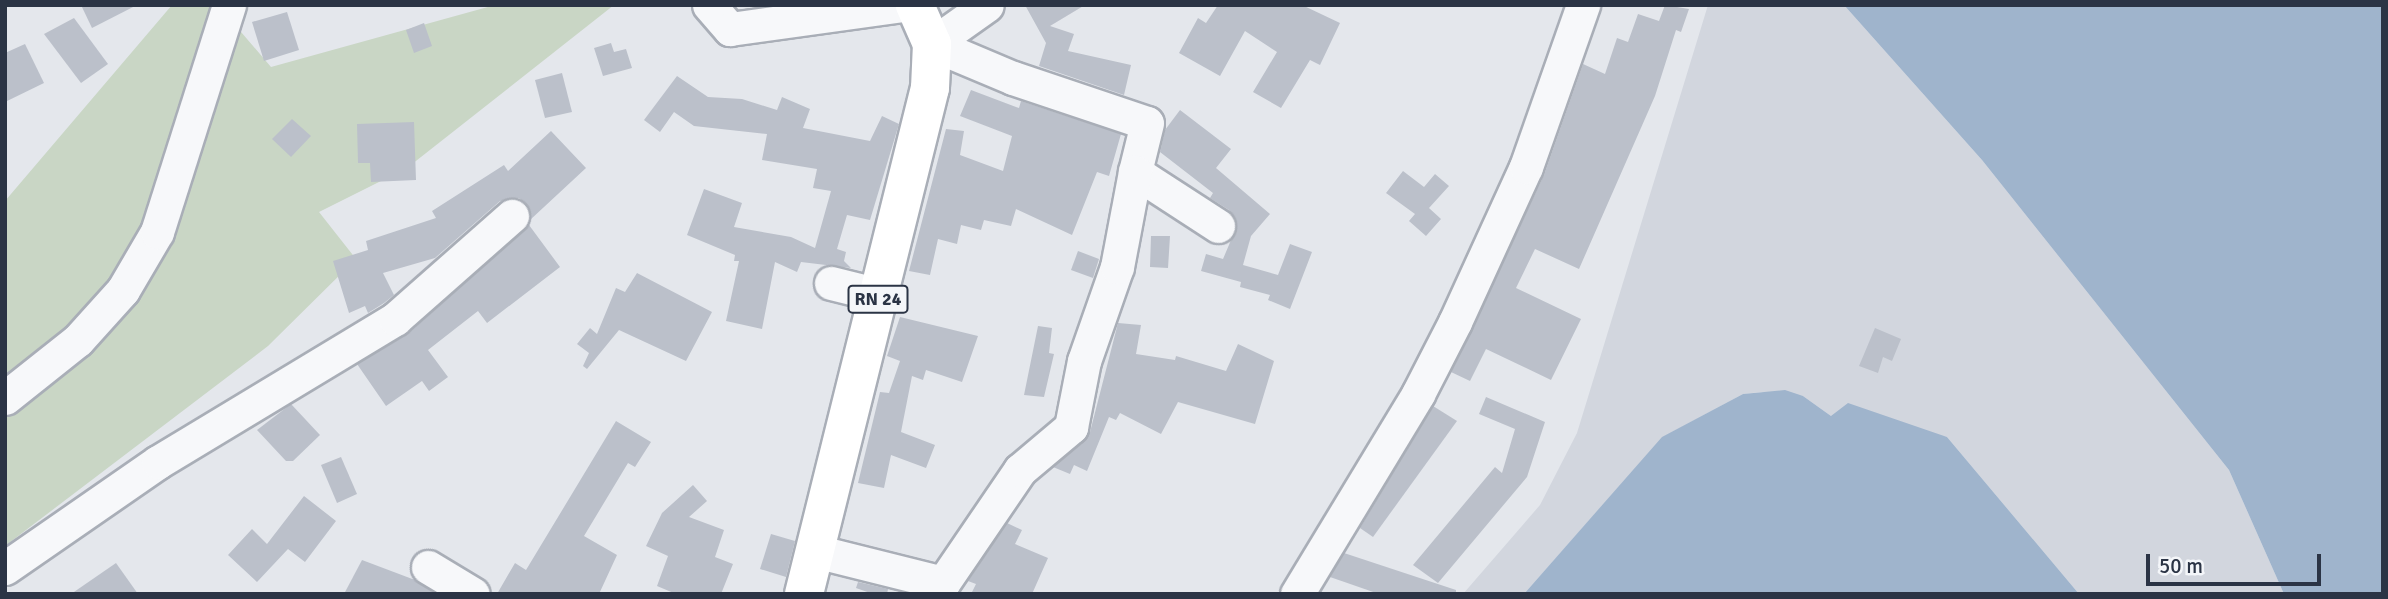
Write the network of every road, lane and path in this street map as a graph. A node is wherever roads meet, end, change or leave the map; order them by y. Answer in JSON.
{"nodes":[{"id":1,"x":229,"y":5,"type":"edge"},
{"id":2,"x":709,"y":5,"type":"edge"},
{"id":3,"x":903,"y":5,"type":"edge"},
{"id":4,"x":915,"y":5,"type":"edge"},
{"id":5,"x":987,"y":5,"type":"edge"},
{"id":6,"x":1583,"y":5,"type":"edge"},
{"id":7,"x":932,"y":44,"type":"junction"},
{"id":8,"x":1135,"y":172,"type":"junction"},
{"id":9,"x":512,"y":216,"type":"dead end"},
{"id":10,"x":1218,"y":226,"type":"dead end"},
{"id":11,"x":831,"y":283,"type":"dead end"},
{"id":12,"x":879,"y":295,"type":"junction"},
{"id":13,"x":5,"y":398,"type":"edge"},
{"id":14,"x":815,"y":551,"type":"junction"},
{"id":15,"x":428,"y":567,"type":"dead end"},
{"id":16,"x":5,"y":568,"type":"edge"},
{"id":17,"x":941,"y":589,"type":"edge"},
{"id":18,"x":473,"y":594,"type":"edge"},
{"id":19,"x":804,"y":594,"type":"edge"},
{"id":20,"x":1297,"y":594,"type":"edge"}],
"edges":[{"from":1,"to":13,"type":"street"},
{"from":2,"to":3,"type":"street"},
{"from":4,"to":7,"type":"main road","number":"RN 24"},
{"from":5,"to":7,"type":"street"},
{"from":6,"to":20,"type":"street"},
{"from":7,"to":8,"type":"street"},
{"from":7,"to":12,"type":"main road","number":"RN 24"},
{"from":8,"to":10,"type":"street"},
{"from":8,"to":17,"type":"street"},
{"from":9,"to":16,"type":"street"},
{"from":11,"to":12,"type":"street"},
{"from":12,"to":14,"type":"main road","number":"RN 24"},
{"from":14,"to":17,"type":"street"},
{"from":14,"to":19,"type":"main road","number":"RN 24"},
{"from":15,"to":18,"type":"street"}]}
